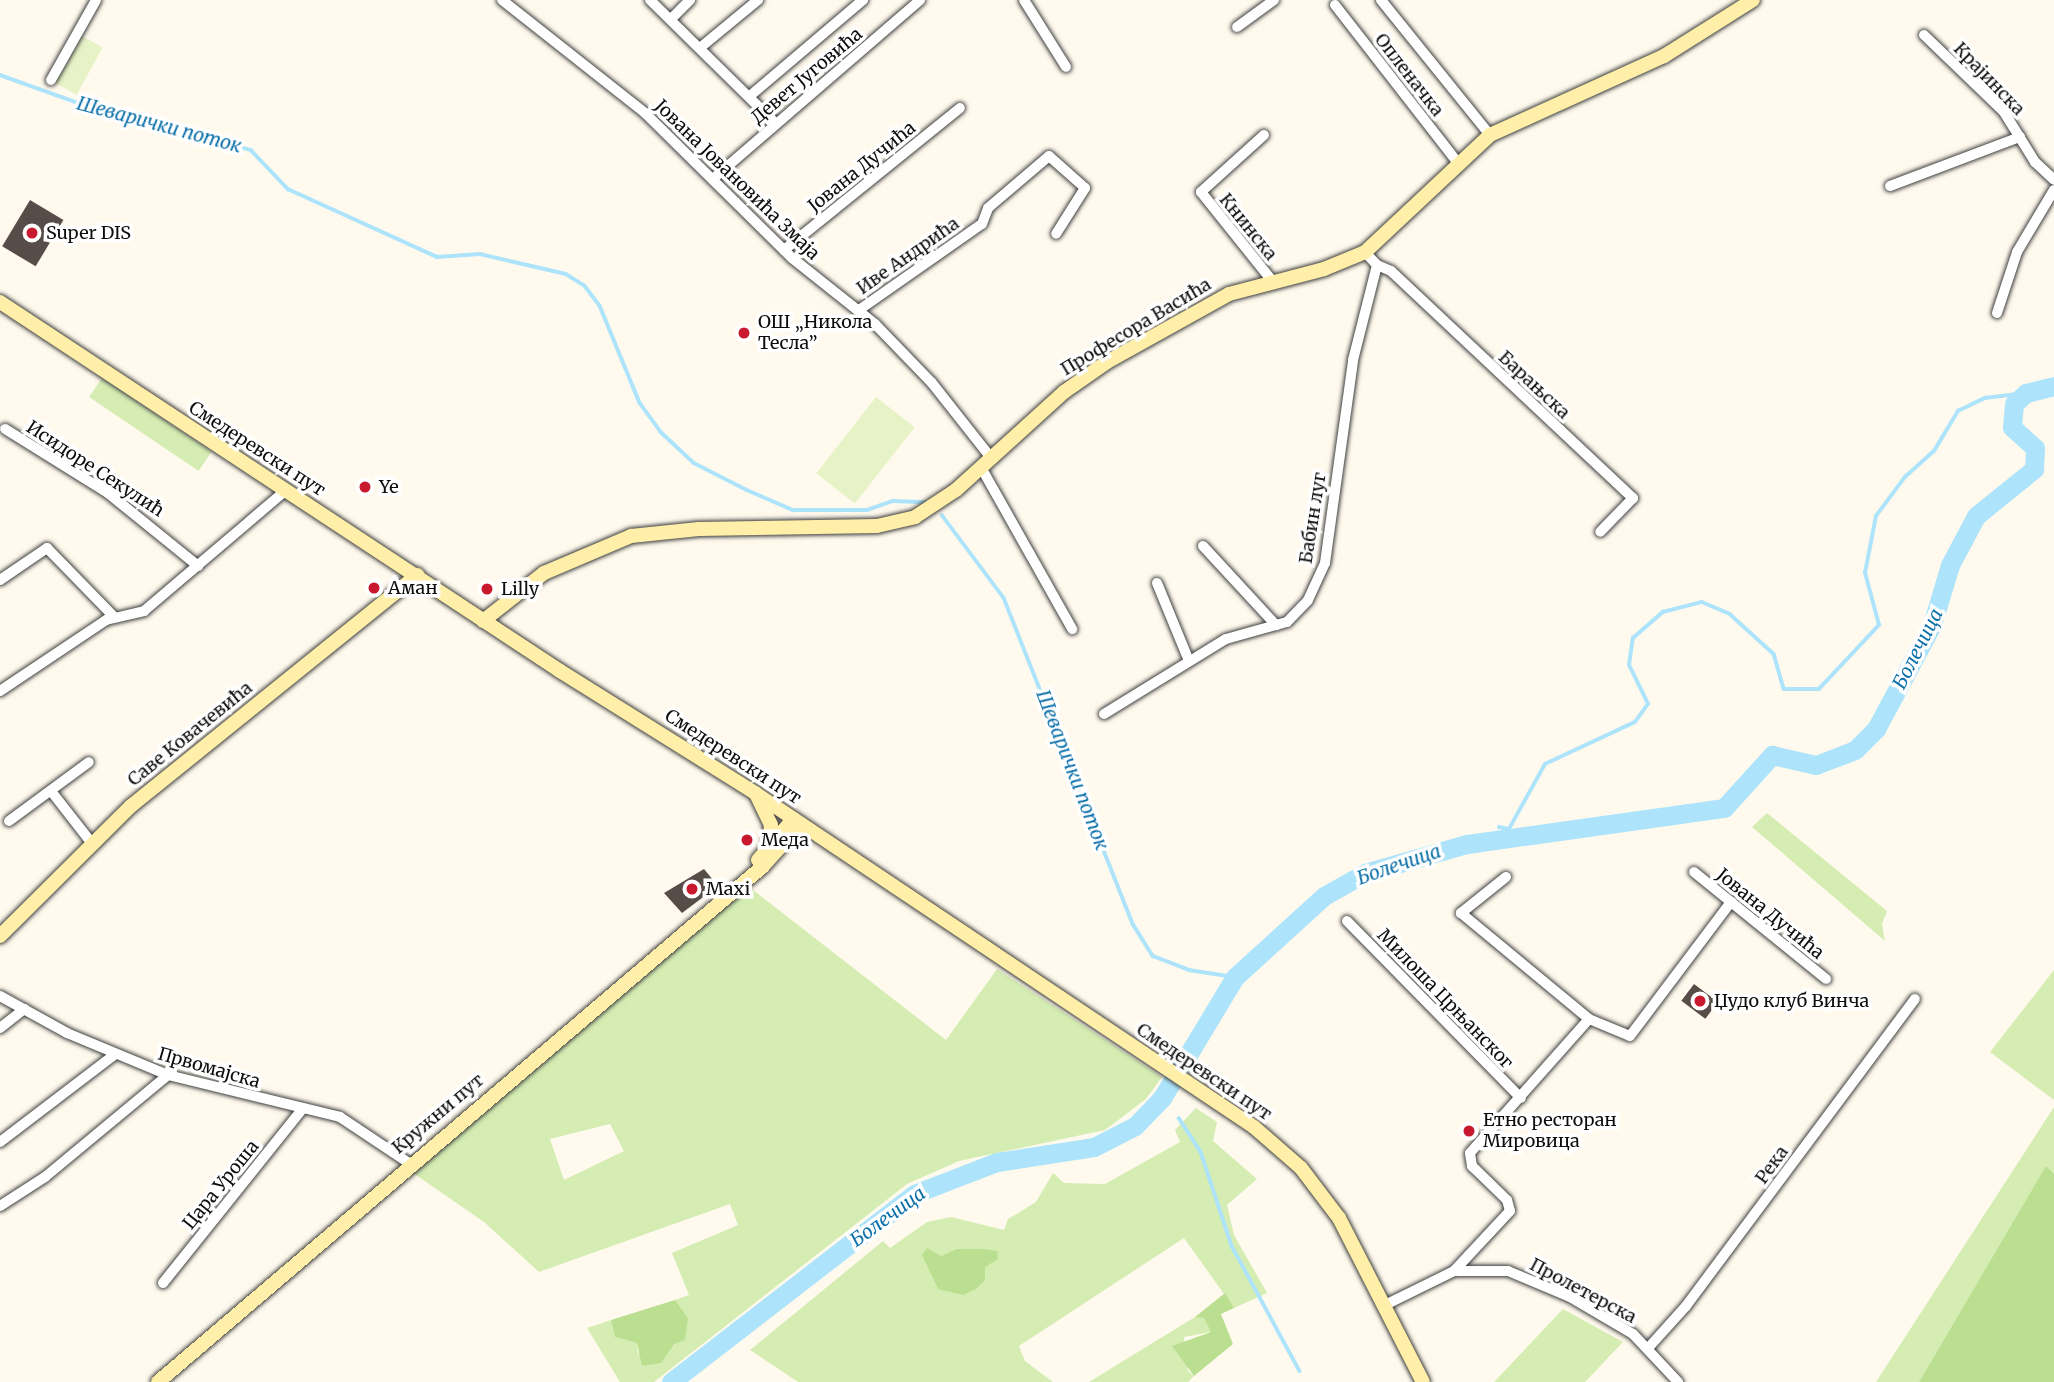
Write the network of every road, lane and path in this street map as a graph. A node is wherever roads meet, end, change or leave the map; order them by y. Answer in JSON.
{"nodes":[{"id":1,"x":96,"y":0,"type":"edge"},
{"id":2,"x":502,"y":0,"type":"edge"},
{"id":3,"x":650,"y":0,"type":"edge"},
{"id":4,"x":690,"y":0,"type":"edge"},
{"id":5,"x":758,"y":0,"type":"edge"},
{"id":6,"x":863,"y":0,"type":"edge"},
{"id":7,"x":920,"y":0,"type":"edge"},
{"id":8,"x":1024,"y":0,"type":"edge"},
{"id":9,"x":1274,"y":0,"type":"edge"},
{"id":10,"x":1381,"y":0,"type":"edge"},
{"id":11,"x":1753,"y":0,"type":"edge"},
{"id":12,"x":1335,"y":5,"type":"dead end"},
{"id":13,"x":671,"y":19,"type":"junction"},
{"id":14,"x":1237,"y":27,"type":"dead end"},
{"id":15,"x":1924,"y":35,"type":"dead end"},
{"id":16,"x":701,"y":47,"type":"junction"},
{"id":17,"x":1066,"y":67,"type":"dead end"},
{"id":18,"x":51,"y":80,"type":"dead end"},
{"id":19,"x":751,"y":95,"type":"junction"},
{"id":20,"x":960,"y":108,"type":"dead end"},
{"id":21,"x":775,"y":123,"type":"junction"},
{"id":22,"x":1264,"y":135,"type":"dead end"},
{"id":23,"x":1490,"y":135,"type":"junction"},
{"id":24,"x":2020,"y":137,"type":"junction"},
{"id":25,"x":1458,"y":163,"type":"junction"},
{"id":26,"x":715,"y":177,"type":"junction"},
{"id":27,"x":2054,"y":180,"type":"edge"},
{"id":28,"x":1890,"y":186,"type":"dead end"},
{"id":29,"x":2054,"y":190,"type":"edge"},
{"id":30,"x":1056,"y":234,"type":"dead end"},
{"id":31,"x":784,"y":250,"type":"junction"},
{"id":32,"x":1365,"y":251,"type":"junction"},
{"id":33,"x":1377,"y":265,"type":"junction"},
{"id":34,"x":1273,"y":282,"type":"junction"},
{"id":35,"x":0,"y":302,"type":"edge"},
{"id":36,"x":859,"y":310,"type":"junction"},
{"id":37,"x":1997,"y":313,"type":"dead end"},
{"id":38,"x":5,"y":429,"type":"dead end"},
{"id":39,"x":987,"y":464,"type":"junction"},
{"id":40,"x":286,"y":490,"type":"junction"},
{"id":41,"x":1600,"y":532,"type":"dead end"},
{"id":42,"x":1203,"y":546,"type":"dead end"},
{"id":43,"x":198,"y":566,"type":"junction"},
{"id":44,"x":417,"y":575,"type":"junction"},
{"id":45,"x":0,"y":580,"type":"edge"},
{"id":46,"x":1157,"y":583,"type":"dead end"},
{"id":47,"x":114,"y":617,"type":"junction"},
{"id":48,"x":484,"y":621,"type":"junction"},
{"id":49,"x":1276,"y":625,"type":"junction"},
{"id":50,"x":1072,"y":629,"type":"dead end"},
{"id":51,"x":1189,"y":661,"type":"junction"},
{"id":52,"x":0,"y":691,"type":"edge"},
{"id":53,"x":1104,"y":714,"type":"dead end"},
{"id":54,"x":89,"y":762,"type":"dead end"},
{"id":55,"x":51,"y":791,"type":"junction"},
{"id":56,"x":755,"y":793,"type":"junction"},
{"id":57,"x":9,"y":821,"type":"dead end"},
{"id":58,"x":797,"y":821,"type":"junction"},
{"id":59,"x":826,"y":840,"type":"junction"},
{"id":60,"x":90,"y":841,"type":"junction"},
{"id":61,"x":775,"y":848,"type":"junction"},
{"id":62,"x":1694,"y":872,"type":"dead end"},
{"id":63,"x":1506,"y":877,"type":"dead end"},
{"id":64,"x":1731,"y":902,"type":"junction"},
{"id":65,"x":1347,"y":921,"type":"dead end"},
{"id":66,"x":2,"y":930,"type":"edge"},
{"id":67,"x":1826,"y":979,"type":"dead end"},
{"id":68,"x":0,"y":996,"type":"edge"},
{"id":69,"x":1915,"y":999,"type":"dead end"},
{"id":70,"x":24,"y":1009,"type":"junction"},
{"id":71,"x":1589,"y":1019,"type":"junction"},
{"id":72,"x":0,"y":1028,"type":"edge"},
{"id":73,"x":114,"y":1055,"type":"junction"},
{"id":74,"x":168,"y":1075,"type":"junction"},
{"id":75,"x":1521,"y":1098,"type":"junction"},
{"id":76,"x":303,"y":1108,"type":"junction"},
{"id":77,"x":0,"y":1142,"type":"edge"},
{"id":78,"x":409,"y":1163,"type":"junction"},
{"id":79,"x":0,"y":1206,"type":"edge"},
{"id":80,"x":1454,"y":1271,"type":"junction"},
{"id":81,"x":163,"y":1283,"type":"dead end"},
{"id":82,"x":1385,"y":1305,"type":"junction"},
{"id":83,"x":1650,"y":1346,"type":"junction"},
{"id":84,"x":158,"y":1382,"type":"edge"},
{"id":85,"x":1423,"y":1382,"type":"edge"},
{"id":86,"x":1678,"y":1382,"type":"edge"}],
"edges":[{"from":1,"to":18,"type":"street"},
{"from":2,"to":26,"type":"street","name":"Јована Јовановића Змаја"},
{"from":3,"to":13,"type":"street"},
{"from":4,"to":13,"type":"street"},
{"from":5,"to":16,"type":"street"},
{"from":6,"to":19,"type":"street"},
{"from":7,"to":21,"type":"street","name":"Девет Југовића"},
{"from":8,"to":17,"type":"street"},
{"from":9,"to":14,"type":"street"},
{"from":10,"to":23,"type":"street"},
{"from":11,"to":23,"type":"main road","name":"Професора Васића"},
{"from":12,"to":25,"type":"street","name":"Опленачка"},
{"from":13,"to":16,"type":"street"},
{"from":15,"to":24,"type":"street","name":"Крајинска"},
{"from":16,"to":19,"type":"street"},
{"from":19,"to":21,"type":"street"},
{"from":20,"to":31,"type":"street","name":"Јована Дучића"},
{"from":21,"to":26,"type":"street","name":"Девет Југовића"},
{"from":22,"to":34,"type":"street","name":"Книнска"},
{"from":23,"to":25,"type":"main road","name":"Професора Васића"},
{"from":24,"to":27,"type":"street","name":"Крајинска"},
{"from":24,"to":28,"type":"street"},
{"from":25,"to":32,"type":"main road","name":"Професора Васића"},
{"from":26,"to":31,"type":"street","name":"Јована Јовановића Змаја"},
{"from":29,"to":37,"type":"street"},
{"from":30,"to":36,"type":"street","name":"Иве Андрића"},
{"from":31,"to":36,"type":"street","name":"Јована Јовановића Змаја"},
{"from":32,"to":33,"type":"street"},
{"from":32,"to":34,"type":"main road","name":"Професора Васића"},
{"from":33,"to":41,"type":"street","name":"Барањска"},
{"from":33,"to":49,"type":"street","name":"Бабин луг"},
{"from":34,"to":39,"type":"main road","name":"Професора Васића"},
{"from":35,"to":40,"type":"main road","name":"Смедеревски пут"},
{"from":36,"to":39,"type":"street","name":"Јована Јовановића Змаја"},
{"from":38,"to":43,"type":"street","name":"Исидоре Секулић"},
{"from":39,"to":48,"type":"main road","name":"Професора Васића"},
{"from":39,"to":50,"type":"street","name":"Јована Јовановића Змаја"},
{"from":40,"to":43,"type":"street"},
{"from":40,"to":44,"type":"main road","name":"Смедеревски пут"},
{"from":42,"to":49,"type":"street"},
{"from":43,"to":47,"type":"street"},
{"from":44,"to":48,"type":"main road","name":"Смедеревски пут"},
{"from":44,"to":60,"type":"main road","name":"Саве Ковачевића"},
{"from":45,"to":47,"type":"street"},
{"from":46,"to":51,"type":"street"},
{"from":47,"to":52,"type":"street"},
{"from":48,"to":56,"type":"main road","name":"Смедеревски пут"},
{"from":49,"to":51,"type":"street","name":"Бабин луг"},
{"from":51,"to":53,"type":"street","name":"Бабин луг"},
{"from":54,"to":55,"type":"street"},
{"from":55,"to":57,"type":"street"},
{"from":55,"to":60,"type":"street"},
{"from":56,"to":58,"type":"main road","name":"Смедеревски пут"},
{"from":56,"to":61,"type":"main road"},
{"from":58,"to":59,"type":"main road","name":"Смедеревски пут"},
{"from":58,"to":61,"type":"main road","name":"Кружни пут"},
{"from":59,"to":61,"type":"main road"},
{"from":59,"to":82,"type":"main road","name":"Смедеревски пут"},
{"from":60,"to":66,"type":"main road","name":"Саве Ковачевића"},
{"from":61,"to":78,"type":"main road","name":"Кружни пут"},
{"from":62,"to":64,"type":"street","name":"Јована Дучића"},
{"from":63,"to":71,"type":"street"},
{"from":64,"to":67,"type":"street","name":"Јована Дучића"},
{"from":64,"to":71,"type":"street"},
{"from":65,"to":75,"type":"street","name":"Милоша Црњанског"},
{"from":68,"to":70,"type":"street","name":"Првомајска"},
{"from":69,"to":83,"type":"street","name":"Река"},
{"from":70,"to":72,"type":"street"},
{"from":70,"to":73,"type":"street","name":"Првомајска"},
{"from":71,"to":75,"type":"street"},
{"from":73,"to":74,"type":"street","name":"Првомајска"},
{"from":73,"to":77,"type":"street"},
{"from":74,"to":76,"type":"street","name":"Првомајска"},
{"from":74,"to":79,"type":"street"},
{"from":75,"to":80,"type":"street"},
{"from":76,"to":78,"type":"street","name":"Првомајска"},
{"from":76,"to":81,"type":"street","name":"Цара Уроша"},
{"from":78,"to":84,"type":"main road","name":"Кружни пут"},
{"from":80,"to":82,"type":"street"},
{"from":80,"to":83,"type":"street","name":"Пролетерска"},
{"from":82,"to":85,"type":"main road","name":"Смедеревски пут"},
{"from":83,"to":86,"type":"street","name":"Пролетерска"}]}
